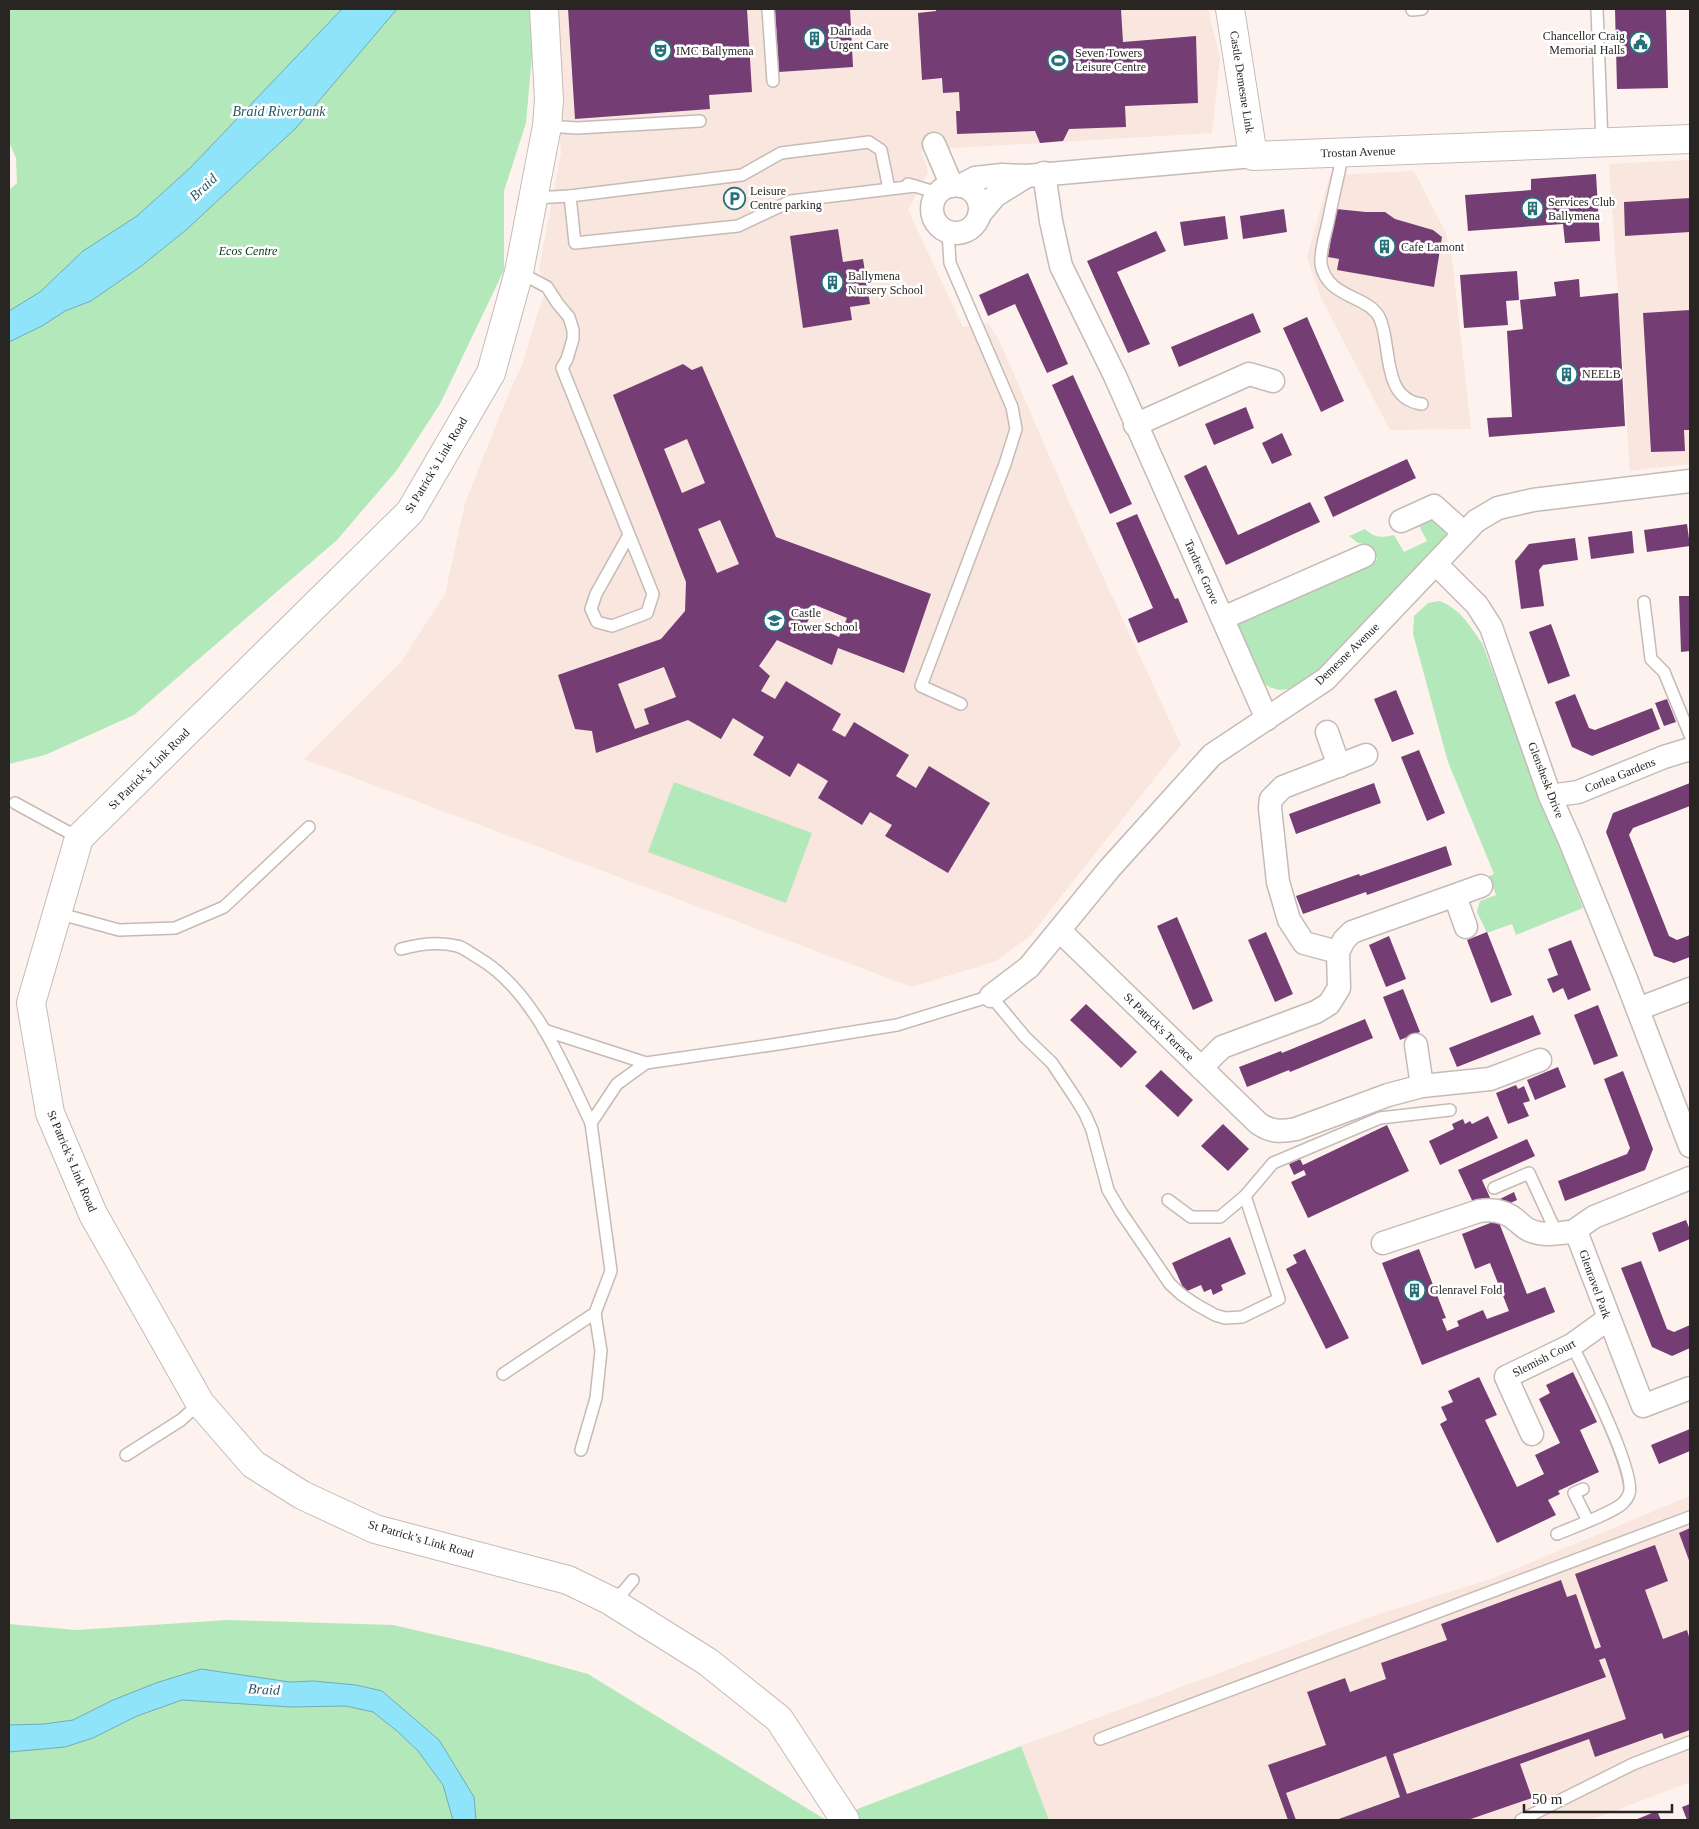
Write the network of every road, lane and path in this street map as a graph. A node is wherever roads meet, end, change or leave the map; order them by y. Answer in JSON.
{"nodes":[{"id":1,"x":544,"y":9,"type":"edge"},
{"id":2,"x":768,"y":9,"type":"edge"},
{"id":3,"x":1230,"y":9,"type":"edge"},
{"id":4,"x":1597,"y":9,"type":"edge"},
{"id":5,"x":773,"y":81,"type":"dead end"},
{"id":6,"x":700,"y":122,"type":"dead end"},
{"id":7,"x":547,"y":126,"type":"junction"},
{"id":8,"x":1690,"y":139,"type":"edge"},
{"id":9,"x":1602,"y":143,"type":"junction"},
{"id":10,"x":934,"y":144,"type":"dead end"},
{"id":11,"x":1343,"y":152,"type":"junction"},
{"id":12,"x":1253,"y":156,"type":"junction"},
{"id":13,"x":1036,"y":175,"type":"junction"},
{"id":14,"x":888,"y":178,"type":"junction"},
{"id":15,"x":915,"y":186,"type":"junction"},
{"id":16,"x":950,"y":188,"type":"junction"},
{"id":17,"x":889,"y":190,"type":"junction"},
{"id":18,"x":570,"y":196,"type":"junction"},
{"id":19,"x":532,"y":198,"type":"junction"},
{"id":20,"x":979,"y":215,"type":"junction"},
{"id":21,"x":948,"y":232,"type":"junction"},
{"id":22,"x":519,"y":272,"type":"junction"},
{"id":23,"x":1273,"y":381,"type":"dead end"},
{"id":24,"x":1422,"y":404,"type":"dead end"},
{"id":25,"x":1135,"y":425,"type":"junction"},
{"id":26,"x":1690,"y":481,"type":"edge"},
{"id":27,"x":1401,"y":521,"type":"dead end"},
{"id":28,"x":1463,"y":532,"type":"junction"},
{"id":29,"x":629,"y":535,"type":"junction"},
{"id":30,"x":1351,"y":555,"type":"dead end"},
{"id":31,"x":1436,"y":564,"type":"junction"},
{"id":32,"x":1644,"y":602,"type":"dead end"},
{"id":33,"x":1223,"y":618,"type":"junction"},
{"id":34,"x":961,"y":704,"type":"dead end"},
{"id":35,"x":1267,"y":719,"type":"junction"},
{"id":36,"x":1327,"y":732,"type":"dead end"},
{"id":37,"x":1690,"y":735,"type":"edge"},
{"id":38,"x":1690,"y":749,"type":"edge"},
{"id":39,"x":1366,"y":755,"type":"dead end"},
{"id":40,"x":1339,"y":766,"type":"junction"},
{"id":41,"x":1550,"y":796,"type":"junction"},
{"id":42,"x":16,"y":803,"type":"dead end"},
{"id":43,"x":309,"y":827,"type":"dead end"},
{"id":44,"x":79,"y":838,"type":"junction"},
{"id":45,"x":1482,"y":886,"type":"dead end"},
{"id":46,"x":1455,"y":896,"type":"junction"},
{"id":47,"x":57,"y":913,"type":"junction"},
{"id":48,"x":1466,"y":927,"type":"dead end"},
{"id":49,"x":1060,"y":931,"type":"junction"},
{"id":50,"x":400,"y":949,"type":"dead end"},
{"id":51,"x":1338,"y":952,"type":"junction"},
{"id":52,"x":1690,"y":989,"type":"edge"},
{"id":53,"x":991,"y":996,"type":"junction"},
{"id":54,"x":1638,"y":1010,"type":"junction"},
{"id":55,"x":544,"y":1030,"type":"junction"},
{"id":56,"x":1416,"y":1045,"type":"dead end"},
{"id":57,"x":1540,"y":1060,"type":"dead end"},
{"id":58,"x":646,"y":1062,"type":"junction"},
{"id":59,"x":1201,"y":1068,"type":"junction"},
{"id":60,"x":1422,"y":1086,"type":"junction"},
{"id":61,"x":1450,"y":1110,"type":"dead end"},
{"id":62,"x":591,"y":1123,"type":"junction"},
{"id":63,"x":1690,"y":1146,"type":"edge"},
{"id":64,"x":1690,"y":1178,"type":"edge"},
{"id":65,"x":1494,"y":1188,"type":"dead end"},
{"id":66,"x":1245,"y":1196,"type":"junction"},
{"id":67,"x":1168,"y":1200,"type":"dead end"},
{"id":68,"x":1567,"y":1232,"type":"junction"},
{"id":69,"x":1383,"y":1243,"type":"dead end"},
{"id":70,"x":595,"y":1313,"type":"junction"},
{"id":71,"x":1608,"y":1319,"type":"junction"},
{"id":72,"x":1572,"y":1345,"type":"junction"},
{"id":73,"x":504,"y":1374,"type":"dead end"},
{"id":74,"x":1690,"y":1388,"type":"edge"},
{"id":75,"x":200,"y":1403,"type":"junction"},
{"id":76,"x":1532,"y":1434,"type":"dead end"},
{"id":77,"x":581,"y":1450,"type":"dead end"},
{"id":78,"x":126,"y":1454,"type":"dead end"},
{"id":79,"x":1583,"y":1489,"type":"dead end"},
{"id":80,"x":1690,"y":1517,"type":"edge"},
{"id":81,"x":1588,"y":1521,"type":"junction"},
{"id":82,"x":1557,"y":1534,"type":"dead end"},
{"id":83,"x":633,"y":1580,"type":"dead end"},
{"id":84,"x":609,"y":1600,"type":"junction"},
{"id":85,"x":1100,"y":1739,"type":"dead end"},
{"id":86,"x":1690,"y":1742,"type":"edge"},
{"id":87,"x":845,"y":1820,"type":"edge"},
{"id":88,"x":1521,"y":1820,"type":"edge"}],
"edges":[{"from":1,"to":7,"type":"street","name":"St Patrick’s Link Road"},
{"from":2,"to":5,"type":"lane"},
{"from":3,"to":12,"type":"street","name":"Castle Demesne Link"},
{"from":4,"to":9,"type":"lane"},
{"from":6,"to":7,"type":"lane"},
{"from":7,"to":19,"type":"street","name":"St Patrick’s Link Road"},
{"from":8,"to":9,"type":"street","name":"Trostan Avenue"},
{"from":9,"to":11,"type":"street","name":"Trostan Avenue"},
{"from":10,"to":16,"type":"street"},
{"from":11,"to":12,"type":"street","name":"Trostan Avenue"},
{"from":11,"to":24,"type":"lane"},
{"from":12,"to":13,"type":"street","name":"Trostan Avenue"},
{"from":13,"to":16,"type":"street","name":"Trostan Avenue"},
{"from":13,"to":20,"type":"street","name":"Trostan Avenue"},
{"from":13,"to":25,"type":"street","name":"Tardree Grove"},
{"from":14,"to":15,"type":"lane"},
{"from":14,"to":17,"type":"lane"},
{"from":14,"to":18,"type":"lane"},
{"from":15,"to":16,"type":"lane"},
{"from":15,"to":17,"type":"lane"},
{"from":16,"to":20,"type":"street"},
{"from":16,"to":21,"type":"street"},
{"from":17,"to":18,"type":"lane"},
{"from":18,"to":19,"type":"lane"},
{"from":19,"to":22,"type":"street","name":"St Patrick’s Link Road"},
{"from":20,"to":21,"type":"street"},
{"from":21,"to":34,"type":"lane"},
{"from":22,"to":29,"type":"lane"},
{"from":22,"to":44,"type":"street","name":"St Patrick’s Link Road"},
{"from":23,"to":25,"type":"street"},
{"from":25,"to":33,"type":"street","name":"Tardree Grove"},
{"from":26,"to":28,"type":"street","name":"Demesne Avenue"},
{"from":27,"to":28,"type":"street"},
{"from":28,"to":31,"type":"street","name":"Demesne Avenue"},
{"from":29,"to":29,"type":"lane"},
{"from":30,"to":33,"type":"street"},
{"from":31,"to":35,"type":"street","name":"Demesne Avenue"},
{"from":31,"to":41,"type":"street","name":"Glenshesk Drive"},
{"from":32,"to":37,"type":"lane"},
{"from":33,"to":35,"type":"street","name":"Tardree Grove"},
{"from":35,"to":49,"type":"street","name":"Demesne Avenue"},
{"from":36,"to":40,"type":"street"},
{"from":38,"to":41,"type":"street","name":"Corlea Gardens"},
{"from":39,"to":40,"type":"street"},
{"from":40,"to":51,"type":"street"},
{"from":41,"to":54,"type":"street","name":"Glenshesk Drive"},
{"from":42,"to":44,"type":"lane"},
{"from":43,"to":47,"type":"lane"},
{"from":44,"to":47,"type":"street","name":"St Patrick’s Link Road"},
{"from":45,"to":46,"type":"street"},
{"from":46,"to":48,"type":"street"},
{"from":46,"to":51,"type":"street"},
{"from":47,"to":75,"type":"street","name":"St Patrick’s Link Road"},
{"from":49,"to":53,"type":"street","name":"Demesne Avenue"},
{"from":49,"to":59,"type":"street","name":"St Patrick's Terrace"},
{"from":50,"to":55,"type":"lane"},
{"from":51,"to":59,"type":"street","name":"St Patrick's Terrace"},
{"from":52,"to":54,"type":"street"},
{"from":53,"to":58,"type":"lane"},
{"from":53,"to":66,"type":"lane"},
{"from":54,"to":63,"type":"street","name":"Glenshesk Drive"},
{"from":55,"to":58,"type":"lane"},
{"from":55,"to":62,"type":"lane"},
{"from":56,"to":60,"type":"street"},
{"from":57,"to":60,"type":"street"},
{"from":58,"to":62,"type":"lane"},
{"from":59,"to":60,"type":"street"},
{"from":61,"to":66,"type":"lane"},
{"from":62,"to":70,"type":"lane"},
{"from":64,"to":68,"type":"street"},
{"from":65,"to":68,"type":"lane"},
{"from":66,"to":67,"type":"lane"},
{"from":68,"to":69,"type":"street"},
{"from":68,"to":71,"type":"street","name":"Glenravel Park"},
{"from":70,"to":73,"type":"lane"},
{"from":70,"to":77,"type":"lane"},
{"from":71,"to":72,"type":"street","name":"Slemish Court"},
{"from":71,"to":74,"type":"street","name":"Glenravel Park"},
{"from":72,"to":76,"type":"street","name":"Slemish Court"},
{"from":72,"to":81,"type":"lane"},
{"from":75,"to":78,"type":"lane"},
{"from":75,"to":84,"type":"street","name":"St Patrick’s Link Road"},
{"from":79,"to":81,"type":"lane"},
{"from":80,"to":85,"type":"lane"},
{"from":81,"to":82,"type":"lane"},
{"from":83,"to":84,"type":"lane"},
{"from":84,"to":87,"type":"street","name":"St Patrick’s Link Road"},
{"from":86,"to":88,"type":"lane"}]}
